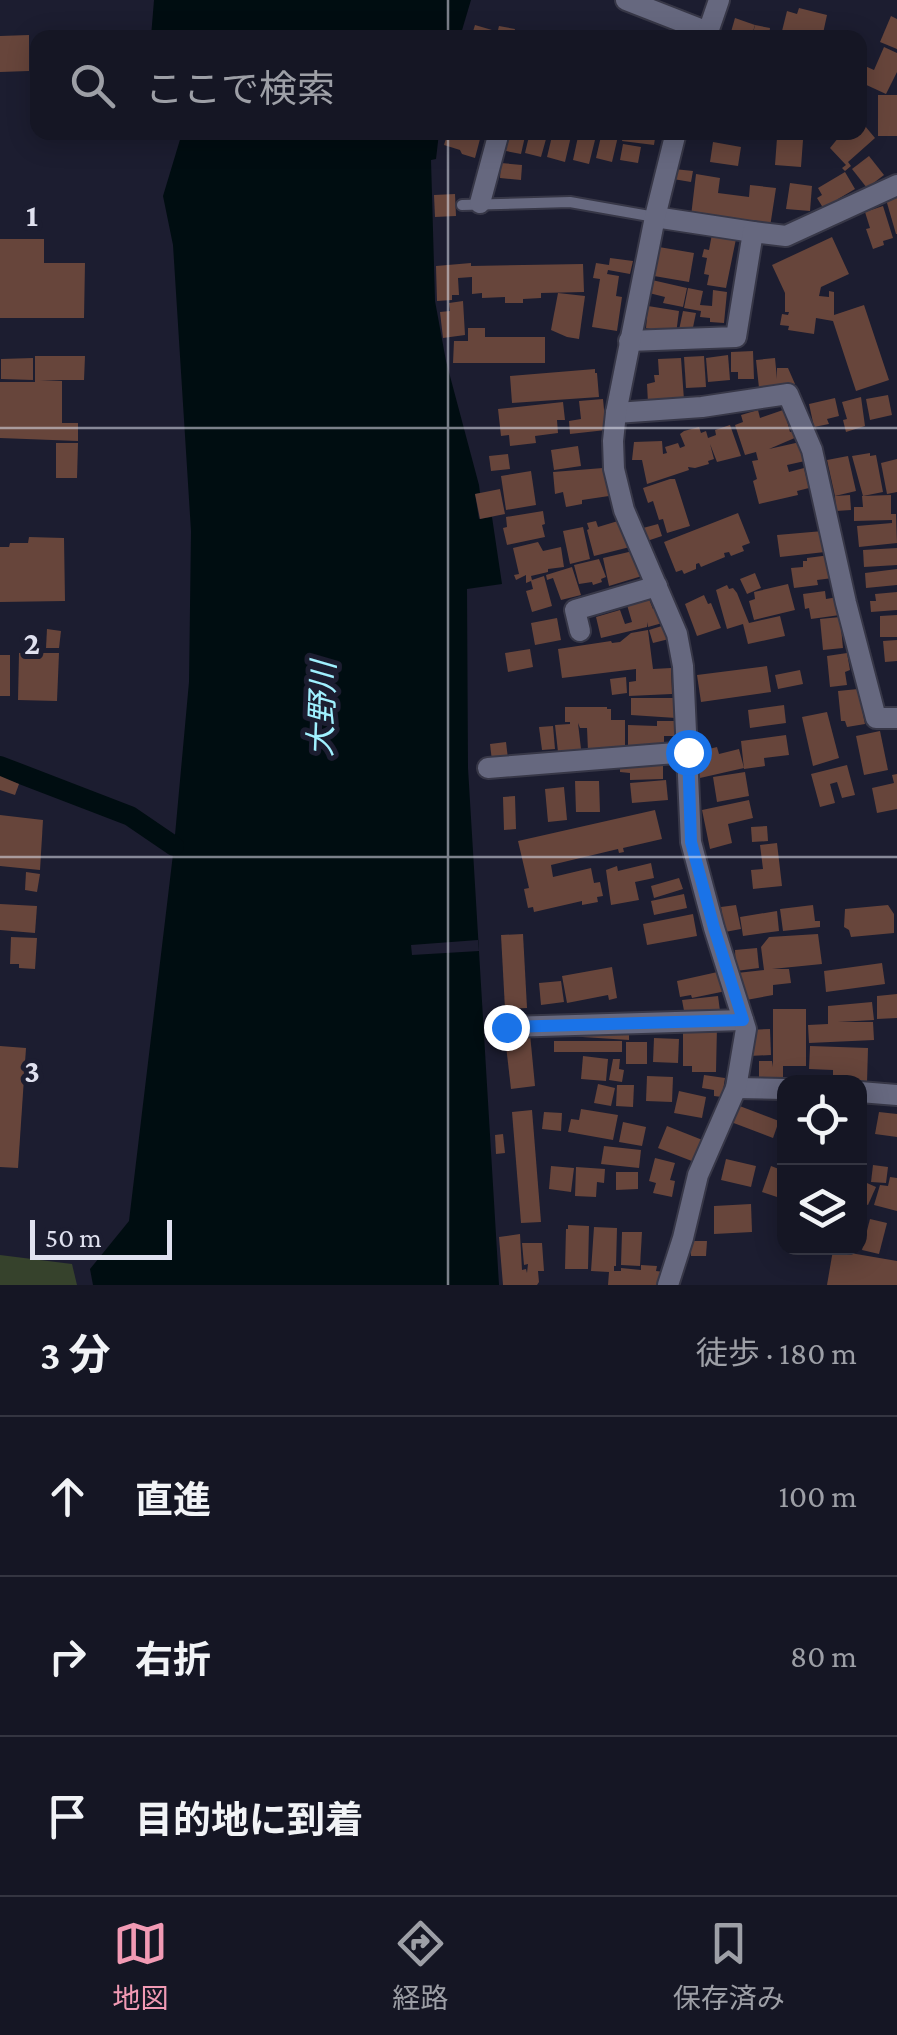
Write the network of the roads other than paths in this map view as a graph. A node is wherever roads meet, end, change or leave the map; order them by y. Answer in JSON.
{"nodes":[{"id":1,"x":626,"y":0,"type":"edge"},
{"id":2,"x":719,"y":0,"type":"edge"},
{"id":3,"x":695,"y":30,"type":"edge"},
{"id":4,"x":709,"y":30,"type":"edge"},
{"id":5,"x":496,"y":140,"type":"edge"},
{"id":6,"x":674,"y":140,"type":"edge"},
{"id":7,"x":897,"y":185,"type":"edge"},
{"id":8,"x":471,"y":204,"type":"joint"},
{"id":9,"x":655,"y":216,"type":"junction"},
{"id":10,"x":752,"y":232,"type":"junction"},
{"id":11,"x":629,"y":341,"type":"junction"},
{"id":12,"x":616,"y":412,"type":"junction"},
{"id":13,"x":657,"y":586,"type":"junction"},
{"id":14,"x":580,"y":630,"type":"dead end"},
{"id":15,"x":897,"y":718,"type":"edge"},
{"id":16,"x":688,"y":752,"type":"junction"},
{"id":17,"x":488,"y":768,"type":"dead end"},
{"id":18,"x":743,"y":1020,"type":"junction"},
{"id":19,"x":506,"y":1027,"type":"dead end"},
{"id":20,"x":736,"y":1088,"type":"junction"},
{"id":21,"x":777,"y":1089,"type":"edge"},
{"id":22,"x":867,"y":1093,"type":"edge"},
{"id":23,"x":897,"y":1095,"type":"edge"},
{"id":24,"x":668,"y":1285,"type":"edge"}],
"edges":[{"from":1,"to":3,"type":"street"},
{"from":2,"to":4,"type":"street"},
{"from":5,"to":8,"type":"street"},
{"from":6,"to":9,"type":"street"},
{"from":7,"to":10,"type":"street"},
{"from":8,"to":9,"type":"lane"},
{"from":9,"to":10,"type":"street"},
{"from":9,"to":11,"type":"street"},
{"from":10,"to":11,"type":"street"},
{"from":11,"to":12,"type":"street"},
{"from":12,"to":13,"type":"street"},
{"from":12,"to":15,"type":"street"},
{"from":13,"to":14,"type":"street"},
{"from":13,"to":16,"type":"street"},
{"from":16,"to":17,"type":"street"},
{"from":16,"to":18,"type":"street"},
{"from":18,"to":19,"type":"street"},
{"from":18,"to":20,"type":"street"},
{"from":20,"to":21,"type":"street"},
{"from":20,"to":24,"type":"street"},
{"from":22,"to":23,"type":"street"}]}
